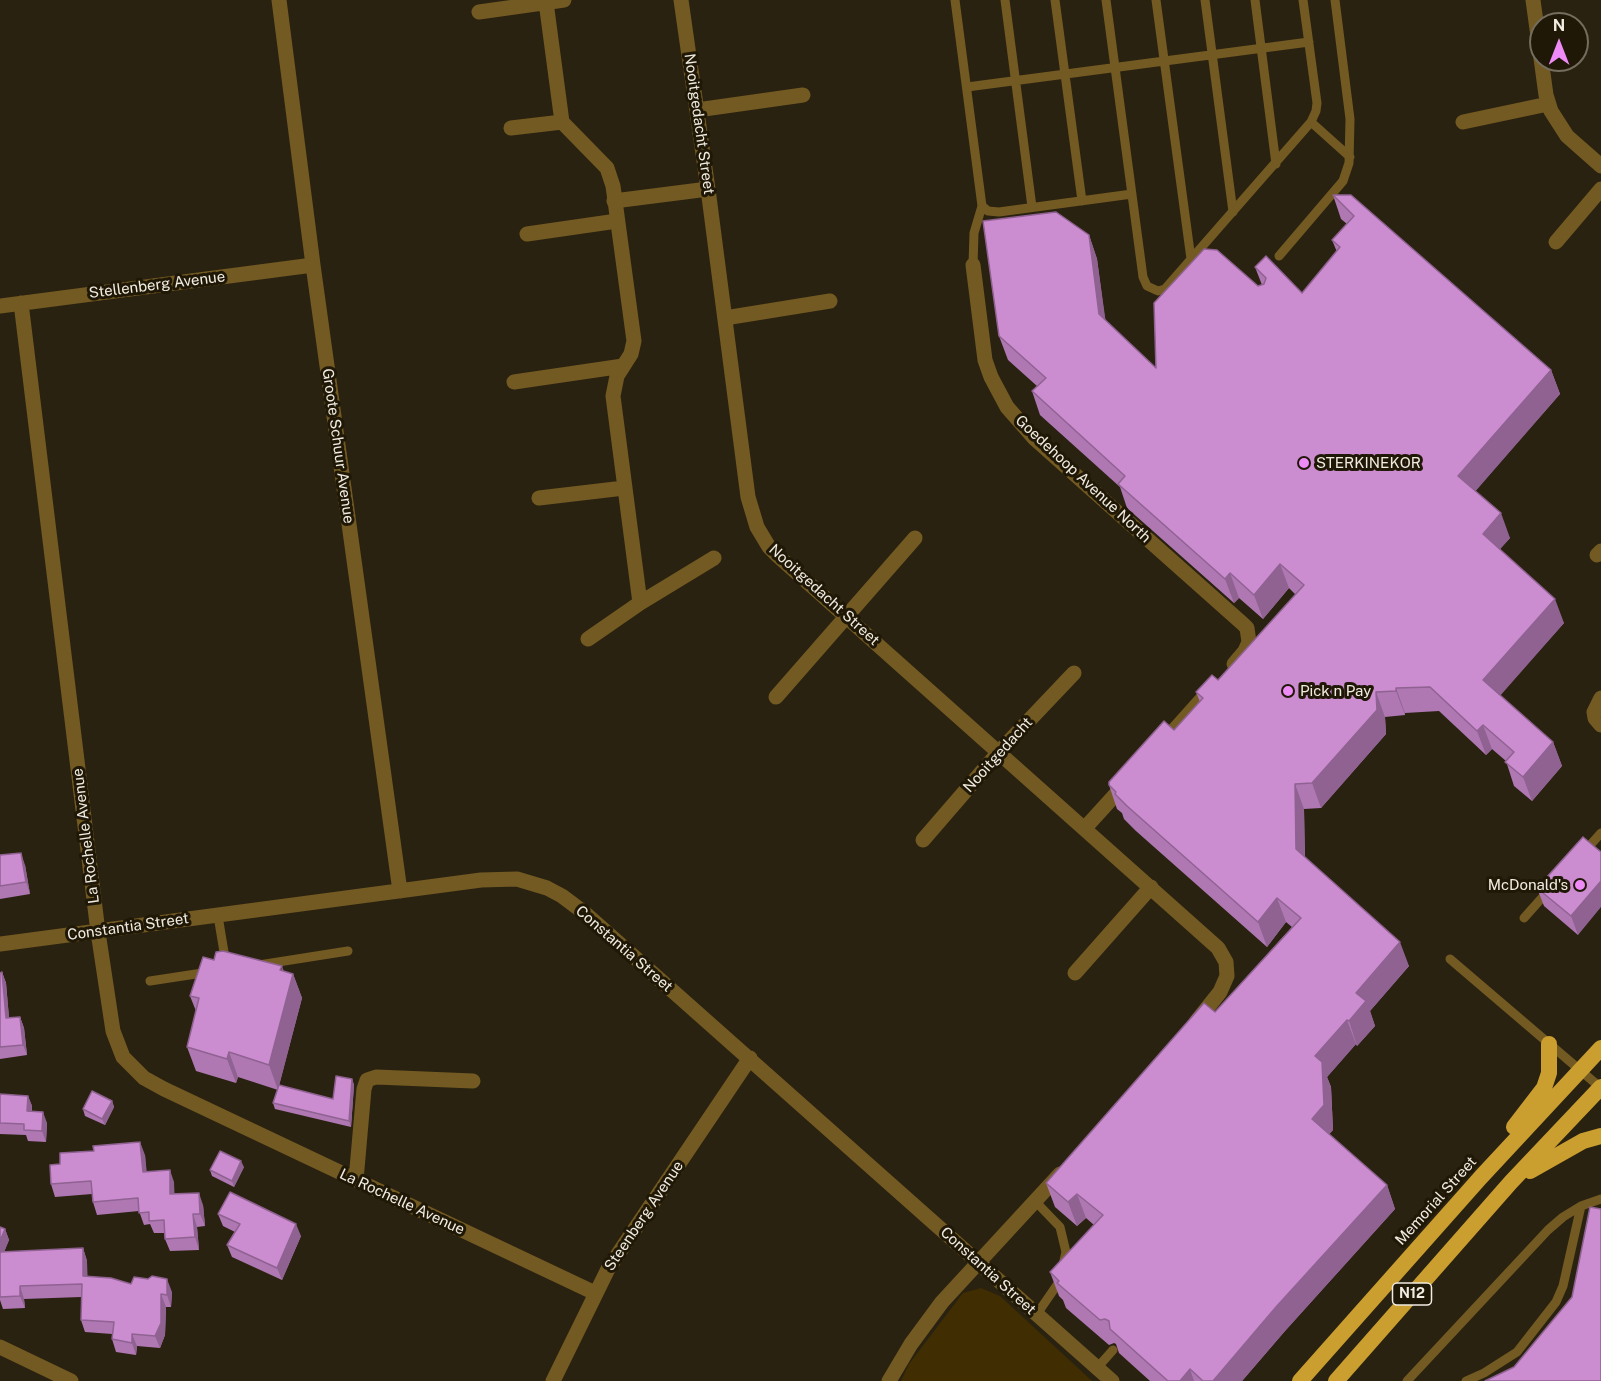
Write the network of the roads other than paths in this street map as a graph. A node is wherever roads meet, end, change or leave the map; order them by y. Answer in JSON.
{"nodes":[{"id":1,"x":279,"y":0,"type":"edge"},
{"id":2,"x":564,"y":0,"type":"edge"},
{"id":3,"x":681,"y":0,"type":"edge"},
{"id":4,"x":955,"y":0,"type":"edge"},
{"id":5,"x":1005,"y":0,"type":"edge"},
{"id":6,"x":1055,"y":0,"type":"edge"},
{"id":7,"x":1106,"y":0,"type":"edge"},
{"id":8,"x":1156,"y":0,"type":"edge"},
{"id":9,"x":1205,"y":0,"type":"edge"},
{"id":10,"x":1254,"y":0,"type":"edge"},
{"id":11,"x":1303,"y":0,"type":"edge"},
{"id":12,"x":1335,"y":0,"type":"edge"},
{"id":13,"x":1533,"y":0,"type":"edge"},
{"id":14,"x":546,"y":2,"type":"junction"},
{"id":15,"x":479,"y":12,"type":"dead end"},
{"id":16,"x":1309,"y":42,"type":"junction"},
{"id":17,"x":1261,"y":49,"type":"junction"},
{"id":18,"x":1212,"y":56,"type":"junction"},
{"id":19,"x":1164,"y":62,"type":"junction"},
{"id":20,"x":1115,"y":68,"type":"junction"},
{"id":21,"x":1065,"y":75,"type":"junction"},
{"id":22,"x":1016,"y":81,"type":"junction"},
{"id":23,"x":967,"y":87,"type":"junction"},
{"id":24,"x":803,"y":95,"type":"dead end"},
{"id":25,"x":1548,"y":104,"type":"junction"},
{"id":26,"x":697,"y":110,"type":"junction"},
{"id":27,"x":562,"y":122,"type":"junction"},
{"id":28,"x":1311,"y":122,"type":"junction"},
{"id":29,"x":1464,"y":122,"type":"dead end"},
{"id":30,"x":512,"y":128,"type":"dead end"},
{"id":31,"x":1350,"y":157,"type":"junction"},
{"id":32,"x":1276,"y":164,"type":"junction"},
{"id":33,"x":1601,"y":166,"type":"edge"},
{"id":34,"x":708,"y":189,"type":"junction"},
{"id":35,"x":1601,"y":189,"type":"edge"},
{"id":36,"x":1132,"y":195,"type":"junction"},
{"id":37,"x":614,"y":201,"type":"junction"},
{"id":38,"x":1082,"y":201,"type":"junction"},
{"id":39,"x":982,"y":206,"type":"junction"},
{"id":40,"x":1032,"y":207,"type":"junction"},
{"id":41,"x":1233,"y":212,"type":"junction"},
{"id":42,"x":617,"y":221,"type":"junction"},
{"id":43,"x":527,"y":234,"type":"dead end"},
{"id":44,"x":1556,"y":242,"type":"dead end"},
{"id":45,"x":1204,"y":245,"type":"junction"},
{"id":46,"x":1212,"y":252,"type":"edge"},
{"id":47,"x":1279,"y":256,"type":"dead end"},
{"id":48,"x":1191,"y":259,"type":"junction"},
{"id":49,"x":313,"y":265,"type":"junction"},
{"id":50,"x":973,"y":265,"type":"joint"},
{"id":51,"x":830,"y":301,"type":"dead end"},
{"id":52,"x":21,"y":303,"type":"junction"},
{"id":53,"x":0,"y":306,"type":"edge"},
{"id":54,"x":725,"y":318,"type":"junction"},
{"id":55,"x":623,"y":366,"type":"junction"},
{"id":56,"x":514,"y":382,"type":"dead end"},
{"id":57,"x":624,"y":488,"type":"junction"},
{"id":58,"x":539,"y":498,"type":"dead end"},
{"id":59,"x":915,"y":538,"type":"dead end"},
{"id":60,"x":714,"y":558,"type":"dead end"},
{"id":61,"x":640,"y":603,"type":"junction"},
{"id":62,"x":846,"y":617,"type":"junction"},
{"id":63,"x":588,"y":639,"type":"dead end"},
{"id":64,"x":1074,"y":673,"type":"dead end"},
{"id":65,"x":776,"y":697,"type":"dead end"},
{"id":66,"x":1601,"y":698,"type":"edge"},
{"id":67,"x":1601,"y":725,"type":"edge"},
{"id":68,"x":999,"y":752,"type":"junction"},
{"id":69,"x":1149,"y":758,"type":"edge"},
{"id":70,"x":1133,"y":775,"type":"edge"},
{"id":71,"x":1085,"y":828,"type":"junction"},
{"id":72,"x":1601,"y":833,"type":"edge"},
{"id":73,"x":923,"y":840,"type":"dead end"},
{"id":74,"x":1578,"y":859,"type":"edge"},
{"id":75,"x":1555,"y":884,"type":"edge"},
{"id":76,"x":1151,"y":887,"type":"junction"},
{"id":77,"x":400,"y":891,"type":"junction"},
{"id":78,"x":218,"y":915,"type":"junction"},
{"id":79,"x":1524,"y":918,"type":"dead end"},
{"id":80,"x":98,"y":932,"type":"junction"},
{"id":81,"x":0,"y":944,"type":"edge"},
{"id":82,"x":348,"y":951,"type":"dead end"},
{"id":83,"x":1450,"y":959,"type":"dead end"},
{"id":84,"x":249,"y":966,"type":"edge"},
{"id":85,"x":238,"y":968,"type":"edge"},
{"id":86,"x":226,"y":970,"type":"junction"},
{"id":87,"x":1075,"y":974,"type":"dead end"},
{"id":88,"x":150,"y":981,"type":"dead end"},
{"id":89,"x":1187,"y":1031,"type":"edge"},
{"id":90,"x":1549,"y":1044,"type":"junction"},
{"id":91,"x":1601,"y":1048,"type":"edge"},
{"id":92,"x":750,"y":1058,"type":"junction"},
{"id":93,"x":1581,"y":1070,"type":"junction"},
{"id":94,"x":473,"y":1081,"type":"dead end"},
{"id":95,"x":1601,"y":1088,"type":"edge"},
{"id":96,"x":1601,"y":1136,"type":"edge"},
{"id":97,"x":1067,"y":1165,"type":"edge"},
{"id":98,"x":1481,"y":1177,"type":"junction"},
{"id":99,"x":356,"y":1180,"type":"junction"},
{"id":100,"x":1511,"y":1182,"type":"junction"},
{"id":101,"x":1601,"y":1199,"type":"edge"},
{"id":102,"x":1035,"y":1201,"type":"junction"},
{"id":103,"x":1581,"y":1206,"type":"junction"},
{"id":104,"x":979,"y":1263,"type":"junction"},
{"id":105,"x":595,"y":1293,"type":"junction"},
{"id":106,"x":1037,"y":1314,"type":"junction"},
{"id":107,"x":0,"y":1347,"type":"edge"},
{"id":108,"x":1113,"y":1350,"type":"edge"},
{"id":109,"x":1097,"y":1368,"type":"junction"},
{"id":110,"x":71,"y":1381,"type":"edge"},
{"id":111,"x":553,"y":1381,"type":"edge"},
{"id":112,"x":889,"y":1381,"type":"edge"},
{"id":113,"x":1112,"y":1381,"type":"edge"},
{"id":114,"x":1300,"y":1381,"type":"edge"},
{"id":115,"x":1336,"y":1381,"type":"edge"},
{"id":116,"x":1407,"y":1381,"type":"edge"},
{"id":117,"x":1466,"y":1381,"type":"edge"}],
"edges":[{"from":1,"to":49,"type":"street","name":"Groote Schuur Avenue"},
{"from":2,"to":14,"type":"street"},
{"from":3,"to":26,"type":"street","name":"Nooitgedacht Street"},
{"from":4,"to":23,"type":"lane","name":"Goedehoop Avenue North"},
{"from":5,"to":22,"type":"lane"},
{"from":6,"to":21,"type":"lane"},
{"from":7,"to":20,"type":"lane"},
{"from":8,"to":19,"type":"lane"},
{"from":9,"to":18,"type":"lane"},
{"from":10,"to":17,"type":"lane"},
{"from":11,"to":16,"type":"lane"},
{"from":12,"to":31,"type":"lane"},
{"from":13,"to":25,"type":"street"},
{"from":14,"to":15,"type":"street"},
{"from":14,"to":27,"type":"street"},
{"from":16,"to":17,"type":"lane"},
{"from":16,"to":28,"type":"lane"},
{"from":17,"to":18,"type":"lane"},
{"from":17,"to":32,"type":"lane"},
{"from":18,"to":19,"type":"lane"},
{"from":18,"to":41,"type":"lane"},
{"from":19,"to":20,"type":"lane"},
{"from":19,"to":48,"type":"lane"},
{"from":20,"to":21,"type":"lane"},
{"from":20,"to":36,"type":"lane"},
{"from":21,"to":22,"type":"lane"},
{"from":21,"to":38,"type":"lane"},
{"from":22,"to":23,"type":"lane"},
{"from":22,"to":40,"type":"lane"},
{"from":23,"to":39,"type":"lane","name":"Goedehoop Avenue North"},
{"from":24,"to":26,"type":"street"},
{"from":25,"to":29,"type":"street"},
{"from":25,"to":33,"type":"street"},
{"from":26,"to":34,"type":"street","name":"Nooitgedacht Street"},
{"from":27,"to":30,"type":"street"},
{"from":27,"to":37,"type":"street"},
{"from":28,"to":31,"type":"lane"},
{"from":28,"to":32,"type":"lane"},
{"from":31,"to":47,"type":"lane"},
{"from":32,"to":41,"type":"lane"},
{"from":34,"to":37,"type":"street"},
{"from":34,"to":54,"type":"street","name":"Nooitgedacht Street"},
{"from":35,"to":44,"type":"street"},
{"from":36,"to":38,"type":"lane"},
{"from":36,"to":48,"type":"lane"},
{"from":37,"to":42,"type":"street"},
{"from":38,"to":40,"type":"lane"},
{"from":39,"to":40,"type":"lane"},
{"from":39,"to":50,"type":"lane","name":"Goedehoop Avenue North"},
{"from":41,"to":45,"type":"lane"},
{"from":42,"to":43,"type":"street"},
{"from":42,"to":55,"type":"street"},
{"from":45,"to":46,"type":"lane"},
{"from":45,"to":48,"type":"lane"},
{"from":49,"to":52,"type":"street","name":"Stellenberg Avenue"},
{"from":49,"to":77,"type":"street","name":"Groote Schuur Avenue"},
{"from":50,"to":69,"type":"street","name":"Goedehoop Avenue North"},
{"from":51,"to":54,"type":"street"},
{"from":52,"to":53,"type":"street","name":"Stellenberg Avenue"},
{"from":52,"to":80,"type":"street","name":"La Rochelle Avenue"},
{"from":54,"to":62,"type":"street","name":"Nooitgedacht Street"},
{"from":55,"to":56,"type":"street"},
{"from":55,"to":57,"type":"street"},
{"from":57,"to":58,"type":"street"},
{"from":57,"to":61,"type":"street"},
{"from":59,"to":62,"type":"street"},
{"from":60,"to":61,"type":"street"},
{"from":61,"to":63,"type":"street"},
{"from":62,"to":65,"type":"street"},
{"from":62,"to":68,"type":"street","name":"Nooitgedacht Street"},
{"from":64,"to":68,"type":"street","name":"Nooitgedacht"},
{"from":66,"to":67,"type":"street"},
{"from":68,"to":71,"type":"street","name":"Nooitgedacht Street"},
{"from":68,"to":73,"type":"street","name":"Nooitgedacht"},
{"from":70,"to":71,"type":"street"},
{"from":71,"to":76,"type":"street","name":"Nooitgedacht Street"},
{"from":72,"to":74,"type":"lane"},
{"from":75,"to":79,"type":"lane"},
{"from":76,"to":87,"type":"street"},
{"from":76,"to":89,"type":"street","name":"Nooitgedacht Street"},
{"from":77,"to":78,"type":"street","name":"Constantia Street"},
{"from":77,"to":92,"type":"street","name":"Constantia Street"},
{"from":78,"to":80,"type":"street","name":"Constantia Street"},
{"from":78,"to":86,"type":"lane"},
{"from":80,"to":81,"type":"street","name":"Constantia Street"},
{"from":80,"to":99,"type":"street","name":"La Rochelle Avenue"},
{"from":82,"to":84,"type":"lane"},
{"from":83,"to":90,"type":"lane"},
{"from":85,"to":86,"type":"lane"},
{"from":86,"to":88,"type":"lane"},
{"from":90,"to":93,"type":"lane"},
{"from":90,"to":98,"type":"highway"},
{"from":91,"to":93,"type":"highway","name":"Memorial Street","number":"N12"},
{"from":92,"to":104,"type":"street","name":"Constantia Street"},
{"from":92,"to":105,"type":"street","name":"Steenberg Avenue"},
{"from":93,"to":95,"type":"lane"},
{"from":93,"to":98,"type":"highway","name":"Memorial Street","number":"N12"},
{"from":94,"to":99,"type":"street"},
{"from":95,"to":100,"type":"highway","number":"N12"},
{"from":96,"to":100,"type":"highway"},
{"from":97,"to":102,"type":"street"},
{"from":98,"to":114,"type":"highway","name":"Memorial Street","number":"N12"},
{"from":99,"to":105,"type":"street","name":"La Rochelle Avenue"},
{"from":100,"to":115,"type":"highway","number":"N12"},
{"from":101,"to":103,"type":"lane"},
{"from":102,"to":104,"type":"street"},
{"from":102,"to":106,"type":"lane"},
{"from":103,"to":116,"type":"lane"},
{"from":103,"to":117,"type":"lane"},
{"from":104,"to":106,"type":"street","name":"Constantia Street"},
{"from":104,"to":112,"type":"street"},
{"from":105,"to":111,"type":"street","name":"Steenberg Avenue"},
{"from":106,"to":109,"type":"street","name":"Constantia Street"},
{"from":107,"to":110,"type":"street"},
{"from":108,"to":109,"type":"lane"},
{"from":109,"to":113,"type":"street","name":"Constantia Street"}]}
